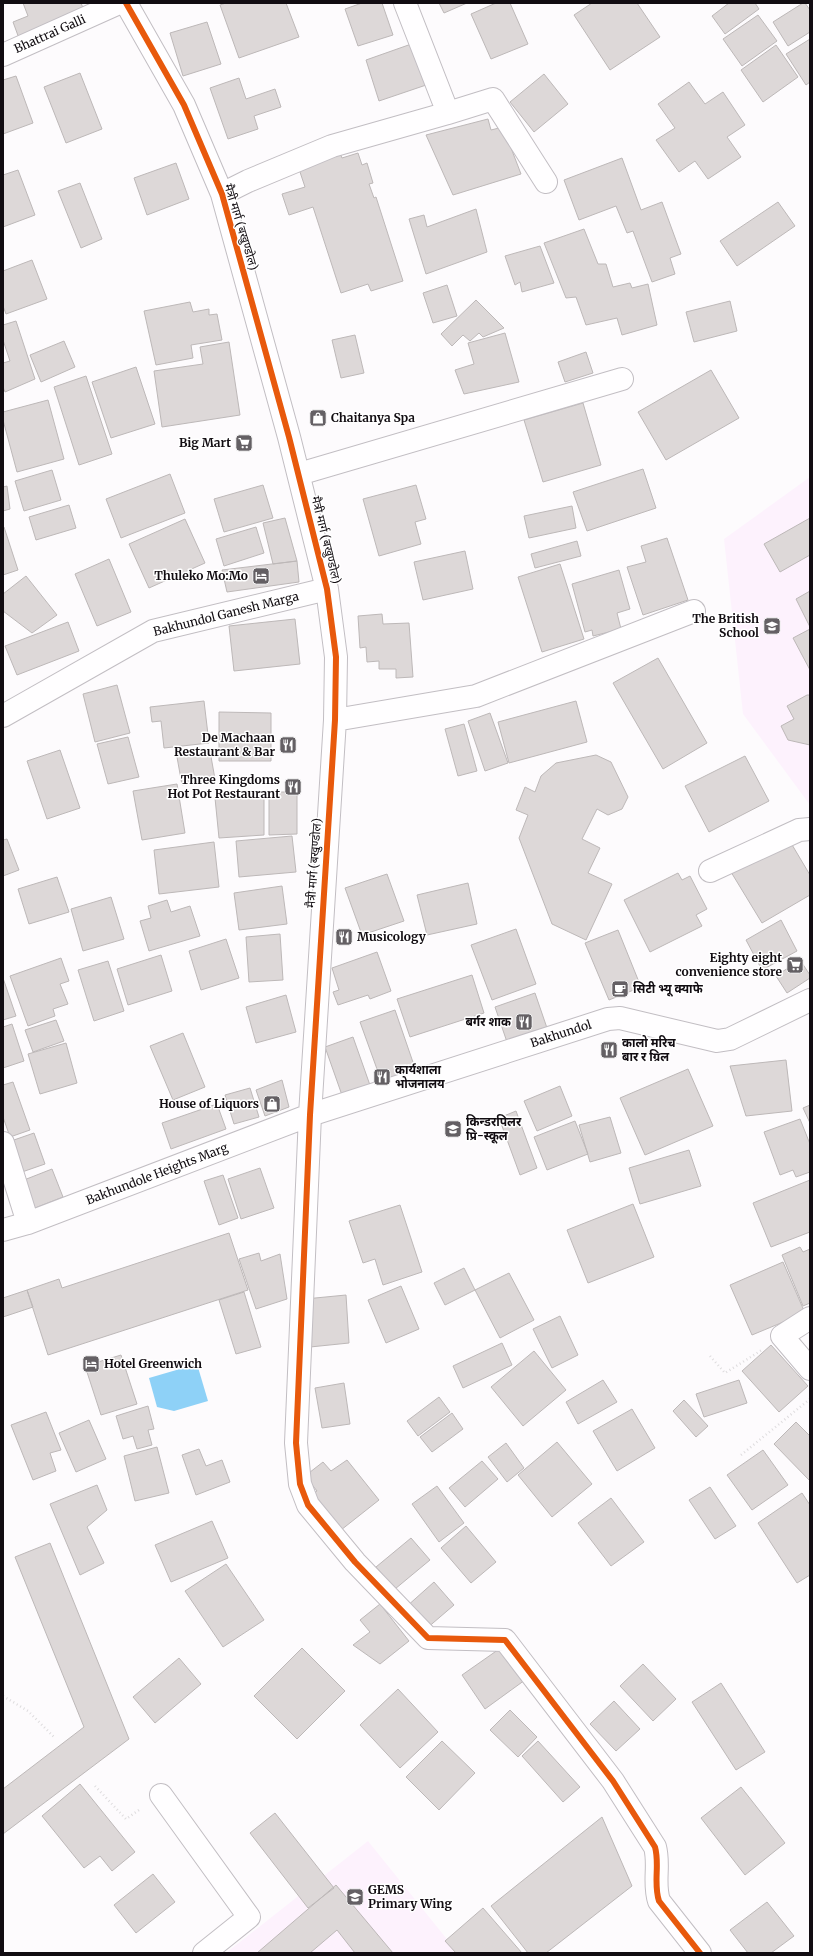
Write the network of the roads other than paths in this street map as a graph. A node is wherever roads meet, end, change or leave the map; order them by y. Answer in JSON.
{"nodes":[{"id":1,"x":119,"y":3,"type":"edge"},
{"id":2,"x":126,"y":3,"type":"edge"},
{"id":3,"x":405,"y":3,"type":"edge"},
{"id":4,"x":3,"y":55,"type":"edge"},
{"id":5,"x":448,"y":113,"type":"junction"},
{"id":6,"x":546,"y":182,"type":"dead end"},
{"id":7,"x":222,"y":194,"type":"junction"},
{"id":8,"x":622,"y":378,"type":"dead end"},
{"id":9,"x":299,"y":474,"type":"junction"},
{"id":10,"x":327,"y":589,"type":"junction"},
{"id":11,"x":694,"y":611,"type":"dead end"},
{"id":12,"x":3,"y":716,"type":"edge"},
{"id":13,"x":335,"y":720,"type":"junction"},
{"id":14,"x":810,"y":829,"type":"edge"},
{"id":15,"x":710,"y":870,"type":"dead end"},
{"id":16,"x":810,"y":1000,"type":"edge"},
{"id":17,"x":310,"y":1114,"type":"junction"},
{"id":18,"x":3,"y":1143,"type":"edge"},
{"id":19,"x":28,"y":1224,"type":"junction"},
{"id":20,"x":3,"y":1230,"type":"edge"},
{"id":21,"x":810,"y":1318,"type":"edge"},
{"id":22,"x":810,"y":1369,"type":"edge"},
{"id":23,"x":161,"y":1795,"type":"road end"},
{"id":24,"x":204,"y":1953,"type":"edge"},
{"id":25,"x":700,"y":1953,"type":"edge"}],
"edges":[{"from":1,"to":4,"type":"street","name":"Bhattrai Galli"},
{"from":2,"to":7,"type":"street","name":"मैत्री मार्ग (बखुण्डोल)"},
{"from":3,"to":5,"type":"street"},
{"from":5,"to":6,"type":"street"},
{"from":5,"to":7,"type":"street"},
{"from":7,"to":9,"type":"street","name":"मैत्री मार्ग (बखुण्डोल)"},
{"from":8,"to":9,"type":"street"},
{"from":9,"to":10,"type":"street","name":"मैत्री मार्ग (बखुण्डोल)"},
{"from":10,"to":12,"type":"street","name":"Bakhundol Ganesh Marga"},
{"from":10,"to":13,"type":"street","name":"मैत्री मार्ग (बखुण्डोल)"},
{"from":11,"to":13,"type":"street"},
{"from":13,"to":17,"type":"street","name":"मैत्री मार्ग (बखुण्डोल)"},
{"from":14,"to":15,"type":"street"},
{"from":16,"to":17,"type":"street","name":"Bakhundol"},
{"from":17,"to":19,"type":"street","name":"Bakhundole Heights Marg"},
{"from":17,"to":25,"type":"street","name":"मैत्री मार्ग (बखुण्डोल)"},
{"from":18,"to":19,"type":"street"},
{"from":19,"to":20,"type":"street","name":"Bakhundole Heights Marg"},
{"from":21,"to":22,"type":"street"},
{"from":23,"to":24,"type":"street"}]}
